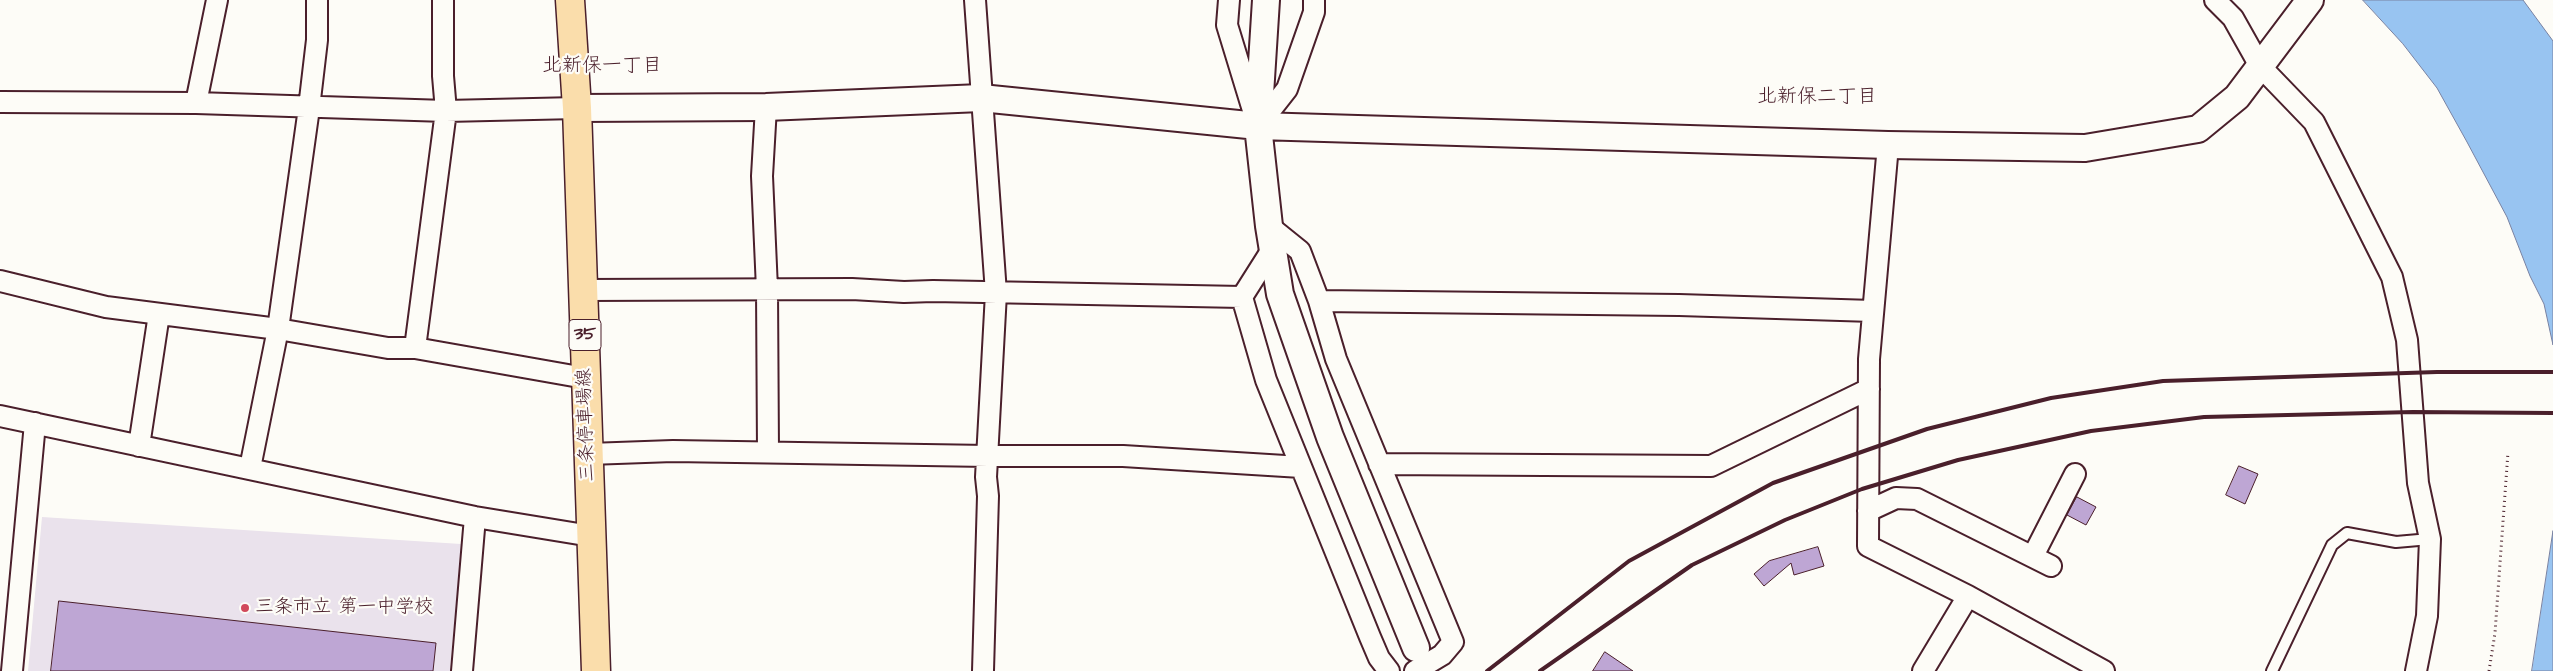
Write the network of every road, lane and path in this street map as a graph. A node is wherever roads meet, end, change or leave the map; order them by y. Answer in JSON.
{"nodes":[{"id":1,"x":217,"y":0,"type":"edge"},
{"id":2,"x":318,"y":0,"type":"edge"},
{"id":3,"x":443,"y":0,"type":"edge"},
{"id":4,"x":570,"y":0,"type":"edge"},
{"id":5,"x":975,"y":0,"type":"edge"},
{"id":6,"x":1229,"y":0,"type":"edge"},
{"id":7,"x":1266,"y":0,"type":"edge"},
{"id":8,"x":1314,"y":0,"type":"edge"},
{"id":9,"x":2215,"y":0,"type":"edge"},
{"id":10,"x":2309,"y":2,"type":"edge"},
{"id":11,"x":2260,"y":66,"type":"junction"},
{"id":12,"x":981,"y":98,"type":"junction"},
{"id":13,"x":0,"y":102,"type":"edge"},
{"id":14,"x":196,"y":103,"type":"junction"},
{"id":15,"x":766,"y":107,"type":"junction"},
{"id":16,"x":309,"y":108,"type":"junction"},
{"id":17,"x":577,"y":108,"type":"junction"},
{"id":18,"x":446,"y":112,"type":"junction"},
{"id":19,"x":1258,"y":126,"type":"junction"},
{"id":20,"x":1888,"y":145,"type":"junction"},
{"id":21,"x":1271,"y":237,"type":"junction"},
{"id":22,"x":0,"y":281,"type":"edge"},
{"id":23,"x":768,"y":289,"type":"junction"},
{"id":24,"x":584,"y":290,"type":"junction"},
{"id":25,"x":996,"y":292,"type":"junction"},
{"id":26,"x":1242,"y":297,"type":"junction"},
{"id":27,"x":1318,"y":301,"type":"junction"},
{"id":28,"x":1872,"y":311,"type":"junction"},
{"id":29,"x":159,"y":314,"type":"junction"},
{"id":30,"x":278,"y":328,"type":"junction"},
{"id":31,"x":414,"y":348,"type":"junction"},
{"id":32,"x":586,"y":378,"type":"junction"},
{"id":33,"x":1868,"y":389,"type":"junction"},
{"id":34,"x":0,"y":416,"type":"edge"},
{"id":35,"x":34,"y":423,"type":"junction"},
{"id":36,"x":138,"y":446,"type":"junction"},
{"id":37,"x":768,"y":452,"type":"junction"},
{"id":38,"x":2508,"y":452,"type":"dead end"},
{"id":39,"x":589,"y":454,"type":"junction"},
{"id":40,"x":988,"y":456,"type":"junction"},
{"id":41,"x":1379,"y":464,"type":"junction"},
{"id":42,"x":1301,"y":467,"type":"junction"},
{"id":43,"x":250,"y":468,"type":"junction"},
{"id":44,"x":2074,"y":474,"type":"dead end"},
{"id":45,"x":1868,"y":511,"type":"junction"},
{"id":46,"x":474,"y":517,"type":"junction"},
{"id":47,"x":591,"y":536,"type":"junction"},
{"id":48,"x":2430,"y":539,"type":"junction"},
{"id":49,"x":2033,"y":556,"type":"junction"},
{"id":50,"x":2052,"y":566,"type":"dead end"},
{"id":51,"x":1968,"y":596,"type":"junction"},
{"id":52,"x":1415,"y":659,"type":"edge"},
{"id":53,"x":12,"y":671,"type":"edge"},
{"id":54,"x":462,"y":671,"type":"edge"},
{"id":55,"x":596,"y":671,"type":"edge"},
{"id":56,"x":983,"y":671,"type":"edge"},
{"id":57,"x":1389,"y":671,"type":"edge"},
{"id":58,"x":1922,"y":671,"type":"edge"},
{"id":59,"x":2104,"y":671,"type":"edge"},
{"id":60,"x":2272,"y":671,"type":"edge"},
{"id":61,"x":2416,"y":671,"type":"edge"},
{"id":62,"x":2489,"y":671,"type":"edge"}],
"edges":[{"from":1,"to":14,"type":"street"},
{"from":2,"to":16,"type":"street"},
{"from":3,"to":18,"type":"street"},
{"from":4,"to":17,"type":"main road","name":"三条停車場線","number":"35"},
{"from":5,"to":12,"type":"street"},
{"from":6,"to":19,"type":"street"},
{"from":7,"to":19,"type":"street"},
{"from":8,"to":19,"type":"street"},
{"from":9,"to":11,"type":"street"},
{"from":10,"to":11,"type":"street"},
{"from":11,"to":20,"type":"street"},
{"from":11,"to":48,"type":"street"},
{"from":12,"to":15,"type":"street"},
{"from":12,"to":19,"type":"street"},
{"from":12,"to":25,"type":"street"},
{"from":13,"to":14,"type":"street"},
{"from":14,"to":16,"type":"street"},
{"from":15,"to":17,"type":"street"},
{"from":15,"to":23,"type":"street"},
{"from":16,"to":18,"type":"street"},
{"from":16,"to":30,"type":"street"},
{"from":17,"to":18,"type":"street"},
{"from":17,"to":24,"type":"main road","name":"三条停車場線","number":"35"},
{"from":18,"to":31,"type":"street"},
{"from":19,"to":20,"type":"street"},
{"from":19,"to":21,"type":"street"},
{"from":20,"to":28,"type":"street"},
{"from":21,"to":26,"type":"street"},
{"from":21,"to":27,"type":"street"},
{"from":21,"to":52,"type":"street"},
{"from":22,"to":29,"type":"street"},
{"from":23,"to":24,"type":"street"},
{"from":23,"to":25,"type":"street"},
{"from":23,"to":37,"type":"street"},
{"from":24,"to":32,"type":"main road","name":"三条停車場線","number":"35"},
{"from":25,"to":26,"type":"street"},
{"from":25,"to":40,"type":"street"},
{"from":26,"to":42,"type":"street"},
{"from":27,"to":28,"type":"street"},
{"from":27,"to":41,"type":"street"},
{"from":28,"to":33,"type":"street"},
{"from":29,"to":30,"type":"street"},
{"from":29,"to":36,"type":"street"},
{"from":30,"to":31,"type":"street"},
{"from":30,"to":43,"type":"street"},
{"from":31,"to":32,"type":"street"},
{"from":32,"to":39,"type":"main road","name":"三条停車場線","number":"35"},
{"from":33,"to":41,"type":"street"},
{"from":33,"to":45,"type":"street"},
{"from":34,"to":35,"type":"street"},
{"from":35,"to":36,"type":"street"},
{"from":35,"to":53,"type":"street"},
{"from":36,"to":43,"type":"street"},
{"from":37,"to":39,"type":"street"},
{"from":37,"to":40,"type":"street"},
{"from":38,"to":62,"type":"path"},
{"from":39,"to":47,"type":"main road","name":"三条停車場線","number":"35"},
{"from":40,"to":42,"type":"street"},
{"from":40,"to":56,"type":"street"},
{"from":41,"to":52,"type":"street"},
{"from":42,"to":57,"type":"street"},
{"from":43,"to":46,"type":"street"},
{"from":44,"to":49,"type":"street"},
{"from":45,"to":49,"type":"street"},
{"from":45,"to":51,"type":"street"},
{"from":46,"to":47,"type":"street"},
{"from":46,"to":54,"type":"street"},
{"from":47,"to":55,"type":"main road","name":"三条停車場線","number":"35"},
{"from":48,"to":60,"type":"lane"},
{"from":48,"to":61,"type":"street"},
{"from":49,"to":50,"type":"street"},
{"from":51,"to":58,"type":"street"},
{"from":51,"to":59,"type":"street"}]}
